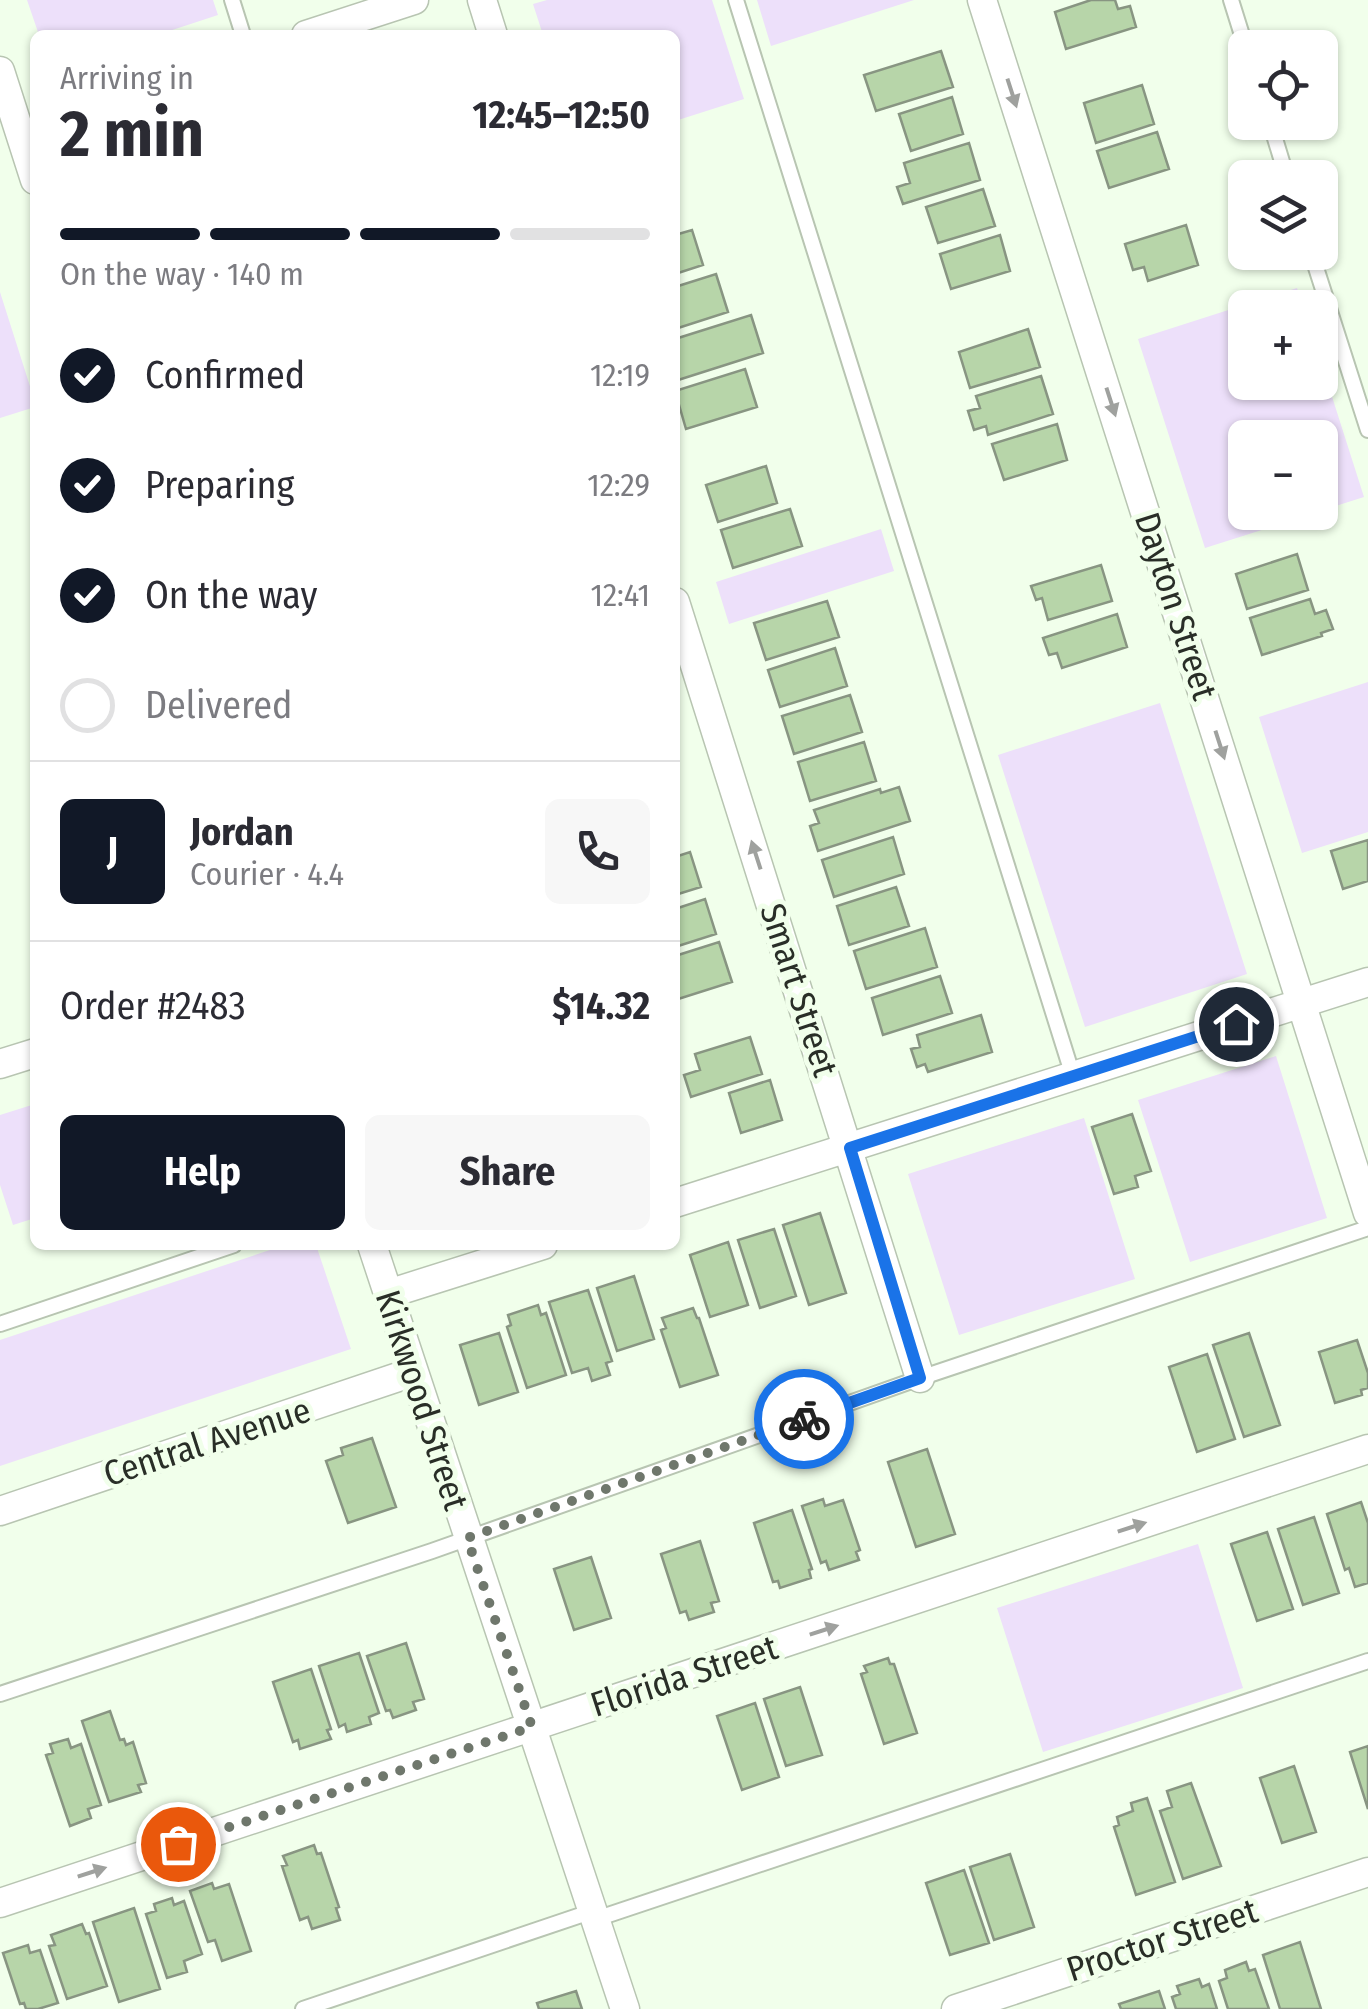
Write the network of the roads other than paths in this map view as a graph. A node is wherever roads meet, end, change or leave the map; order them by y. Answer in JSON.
{"nodes":[{"id":1,"x":232,"y":0,"type":"edge"},
{"id":2,"x":414,"y":0,"type":"edge"},
{"id":3,"x":482,"y":0,"type":"edge"},
{"id":4,"x":736,"y":0,"type":"edge"},
{"id":5,"x":982,"y":0,"type":"edge"},
{"id":6,"x":1231,"y":0,"type":"edge"},
{"id":7,"x":241,"y":30,"type":"edge"},
{"id":8,"x":321,"y":30,"type":"edge"},
{"id":9,"x":492,"y":30,"type":"edge"},
{"id":10,"x":1240,"y":30,"type":"edge"},
{"id":11,"x":0,"y":70,"type":"edge"},
{"id":12,"x":27,"y":125,"type":"edge"},
{"id":13,"x":1318,"y":270,"type":"edge"},
{"id":14,"x":1368,"y":430,"type":"edge"},
{"id":15,"x":680,"y":618,"type":"edge"},
{"id":16,"x":1368,"y":982,"type":"edge"},
{"id":17,"x":1302,"y":1003,"type":"junction"},
{"id":18,"x":30,"y":1055,"type":"edge"},
{"id":19,"x":0,"y":1064,"type":"edge"},
{"id":20,"x":1074,"y":1076,"type":"junction"},
{"id":21,"x":850,"y":1148,"type":"junction"},
{"id":22,"x":680,"y":1202,"type":"edge"},
{"id":23,"x":1368,"y":1213,"type":"edge"},
{"id":24,"x":1368,"y":1228,"type":"edge"},
{"id":25,"x":219,"y":1250,"type":"edge"},
{"id":26,"x":374,"y":1250,"type":"edge"},
{"id":27,"x":527,"y":1250,"type":"edge"},
{"id":28,"x":388,"y":1294,"type":"junction"},
{"id":29,"x":0,"y":1324,"type":"edge"},
{"id":30,"x":413,"y":1372,"type":"junction"},
{"id":31,"x":920,"y":1378,"type":"junction"},
{"id":32,"x":1368,"y":1449,"type":"edge"},
{"id":33,"x":0,"y":1511,"type":"edge"},
{"id":34,"x":467,"y":1538,"type":"junction"},
{"id":35,"x":1368,"y":1661,"type":"edge"},
{"id":36,"x":0,"y":1694,"type":"edge"},
{"id":37,"x":532,"y":1727,"type":"junction"},
{"id":38,"x":1368,"y":1872,"type":"edge"},
{"id":39,"x":0,"y":1903,"type":"edge"},
{"id":40,"x":595,"y":1915,"type":"junction"},
{"id":41,"x":303,"y":2009,"type":"edge"},
{"id":42,"x":625,"y":2009,"type":"edge"},
{"id":43,"x":956,"y":2009,"type":"edge"}],
"edges":[{"from":1,"to":7,"type":"lane"},
{"from":2,"to":8,"type":"street"},
{"from":3,"to":9,"type":"street"},
{"from":4,"to":20,"type":"lane"},
{"from":5,"to":17,"type":"street","name":"Dayton Street","one_way":true},
{"from":6,"to":10,"type":"lane"},
{"from":11,"to":12,"type":"street"},
{"from":13,"to":14,"type":"lane"},
{"from":21,"to":15,"type":"street","name":"Smart Street","one_way":true},
{"from":16,"to":17,"type":"street"},
{"from":17,"to":20,"type":"street"},
{"from":17,"to":23,"type":"street","name":"Dayton Street"},
{"from":18,"to":19,"type":"street"},
{"from":20,"to":21,"type":"street"},
{"from":21,"to":22,"type":"street"},
{"from":21,"to":31,"type":"street","name":"Smart Street"},
{"from":24,"to":31,"type":"lane"},
{"from":25,"to":29,"type":"lane"},
{"from":26,"to":28,"type":"street","name":"Kirkwood Street"},
{"from":27,"to":28,"type":"street"},
{"from":28,"to":30,"type":"street","name":"Kirkwood Street"},
{"from":30,"to":33,"type":"street","name":"Central Avenue"},
{"from":30,"to":34,"type":"street","name":"Kirkwood Street"},
{"from":31,"to":34,"type":"lane"},
{"from":37,"to":32,"type":"street","name":"Florida Street","one_way":true},
{"from":34,"to":36,"type":"lane"},
{"from":34,"to":37,"type":"street","name":"Kirkwood Street"},
{"from":35,"to":40,"type":"lane"},
{"from":39,"to":37,"type":"street","name":"Florida Street","one_way":true},
{"from":37,"to":40,"type":"street","name":"Kirkwood Street"},
{"from":38,"to":43,"type":"street","name":"Proctor Street"},
{"from":40,"to":41,"type":"lane"},
{"from":40,"to":42,"type":"street","name":"Kirkwood Street"}]}
